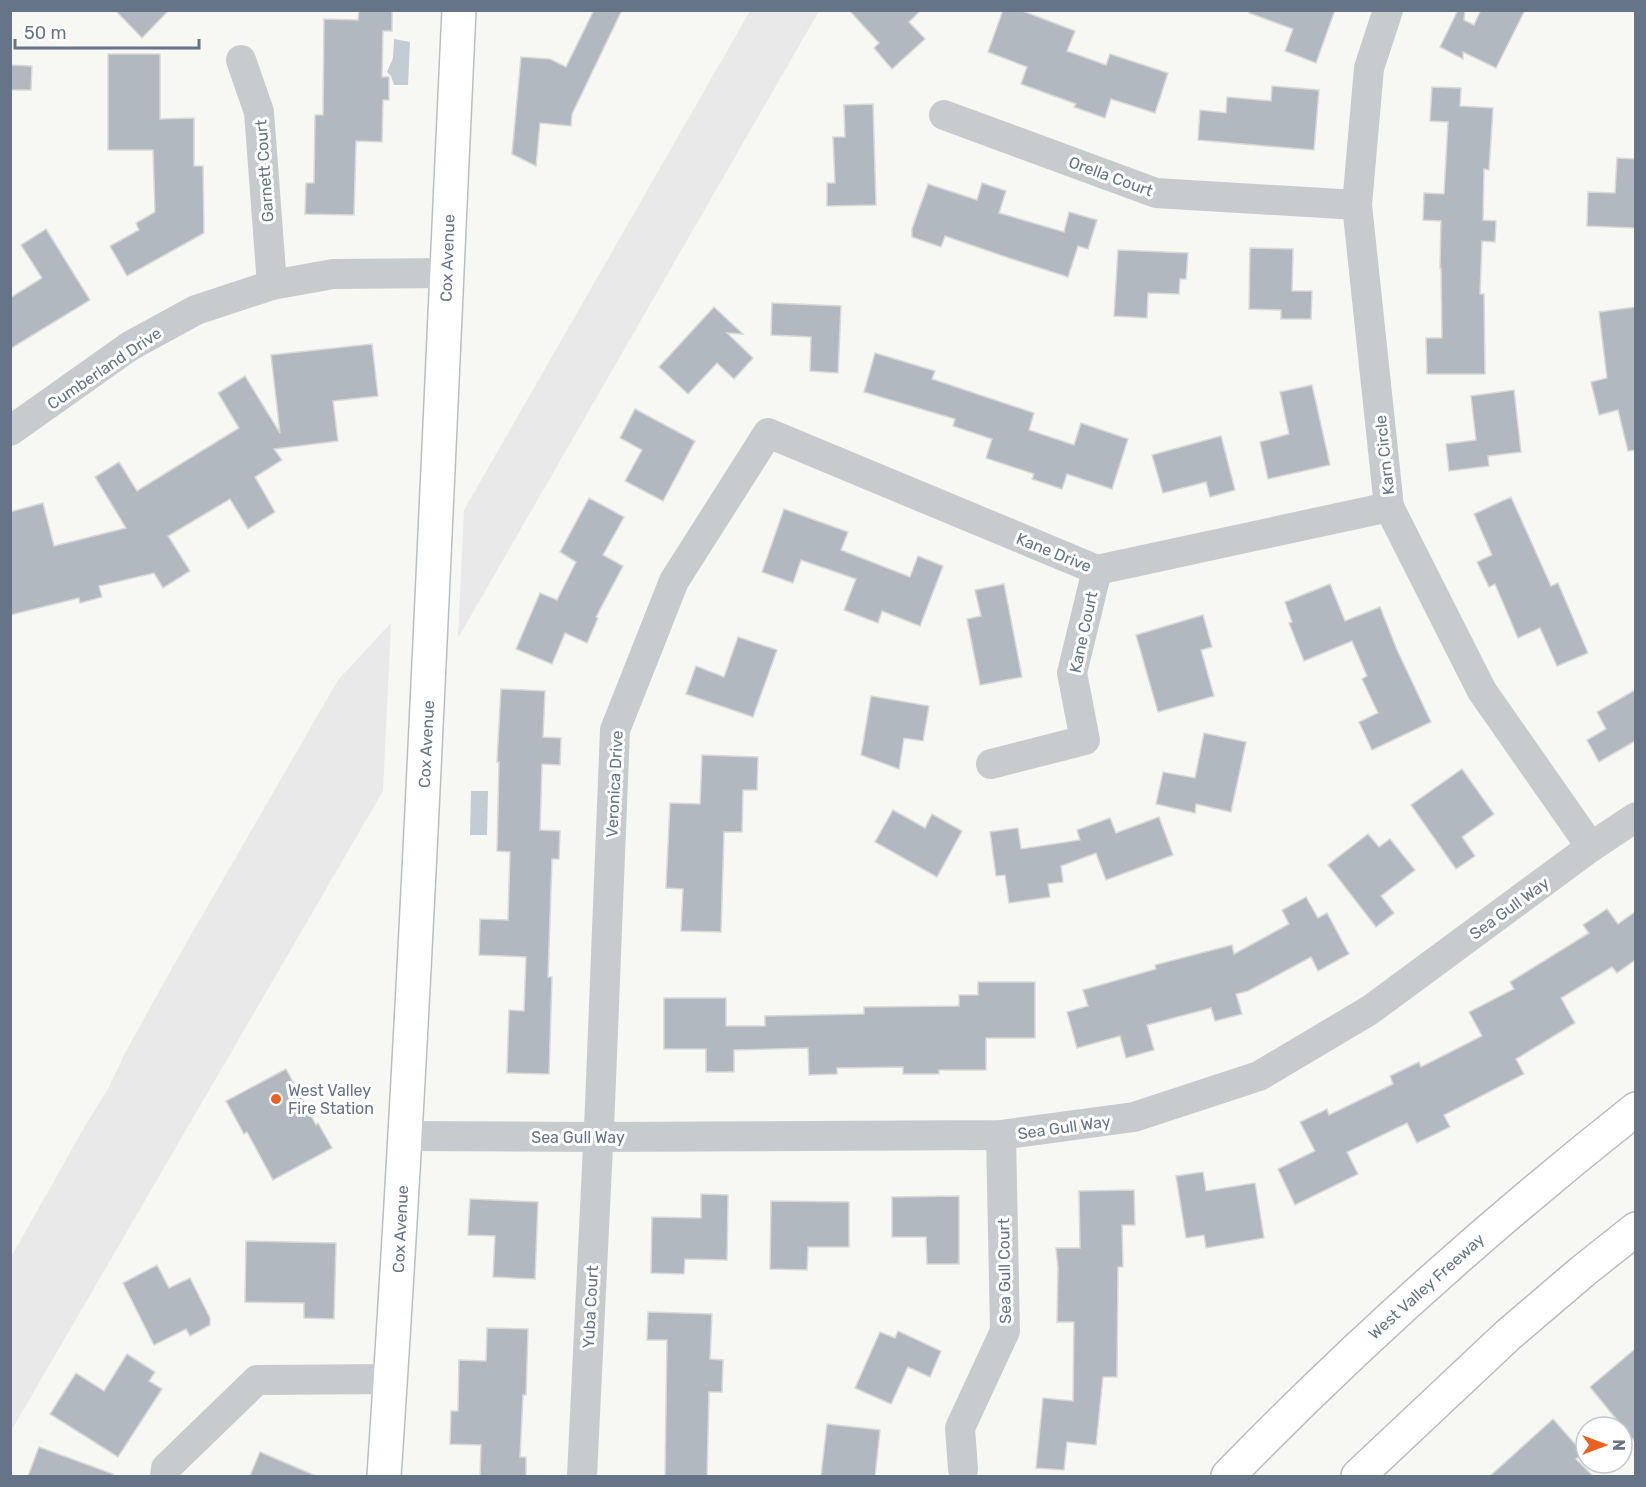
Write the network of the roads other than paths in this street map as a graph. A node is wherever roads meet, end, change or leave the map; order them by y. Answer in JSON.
{"nodes":[{"id":1,"x":459,"y":10,"type":"edge"},
{"id":2,"x":1388,"y":10,"type":"edge"},
{"id":3,"x":242,"y":60,"type":"dead end"},
{"id":4,"x":944,"y":115,"type":"dead end"},
{"id":5,"x":1357,"y":205,"type":"junction"},
{"id":6,"x":446,"y":273,"type":"junction"},
{"id":7,"x":272,"y":285,"type":"junction"},
{"id":8,"x":10,"y":431,"type":"edge"},
{"id":9,"x":768,"y":433,"type":"joint"},
{"id":10,"x":1389,"y":507,"type":"junction"},
{"id":11,"x":1097,"y":570,"type":"junction"},
{"id":12,"x":991,"y":764,"type":"dead end"},
{"id":13,"x":1635,"y":817,"type":"edge"},
{"id":14,"x":1591,"y":848,"type":"junction"},
{"id":15,"x":1635,"y":1109,"type":"edge"},
{"id":16,"x":1001,"y":1135,"type":"junction"},
{"id":17,"x":405,"y":1136,"type":"junction"},
{"id":18,"x":598,"y":1137,"type":"junction"},
{"id":19,"x":1635,"y":1229,"type":"edge"},
{"id":20,"x":391,"y":1379,"type":"junction"},
{"id":21,"x":963,"y":1468,"type":"dead end"},
{"id":22,"x":165,"y":1476,"type":"edge"},
{"id":23,"x":384,"y":1476,"type":"edge"},
{"id":24,"x":582,"y":1476,"type":"edge"},
{"id":25,"x":1228,"y":1476,"type":"edge"},
{"id":26,"x":1358,"y":1476,"type":"edge"}],
"edges":[{"from":1,"to":6,"type":"main road","name":"Cox Avenue"},
{"from":2,"to":5,"type":"street","name":"Karn Circle"},
{"from":3,"to":7,"type":"street","name":"Garnett Court"},
{"from":4,"to":5,"type":"street","name":"Orella Court"},
{"from":5,"to":10,"type":"street","name":"Karn Circle"},
{"from":6,"to":7,"type":"street","name":"Cumberland Drive"},
{"from":6,"to":17,"type":"main road","name":"Cox Avenue"},
{"from":7,"to":8,"type":"street","name":"Cumberland Drive"},
{"from":9,"to":11,"type":"street","name":"Kane Drive"},
{"from":9,"to":18,"type":"street","name":"Veronica Drive"},
{"from":10,"to":11,"type":"street","name":"Kane Drive"},
{"from":10,"to":14,"type":"street","name":"Karn Circle"},
{"from":11,"to":12,"type":"street","name":"Kane Court"},
{"from":13,"to":14,"type":"street","name":"Sea Gull Way"},
{"from":14,"to":16,"type":"street","name":"Sea Gull Way"},
{"from":15,"to":25,"type":"main road","name":"West Valley Freeway"},
{"from":16,"to":18,"type":"street","name":"Sea Gull Way"},
{"from":16,"to":21,"type":"street","name":"Sea Gull Court"},
{"from":17,"to":18,"type":"street","name":"Sea Gull Way"},
{"from":17,"to":20,"type":"main road","name":"Cox Avenue"},
{"from":18,"to":24,"type":"street","name":"Yuba Court"},
{"from":19,"to":26,"type":"main road"},
{"from":20,"to":22,"type":"street"},
{"from":20,"to":23,"type":"main road","name":"Cox Avenue"}]}
